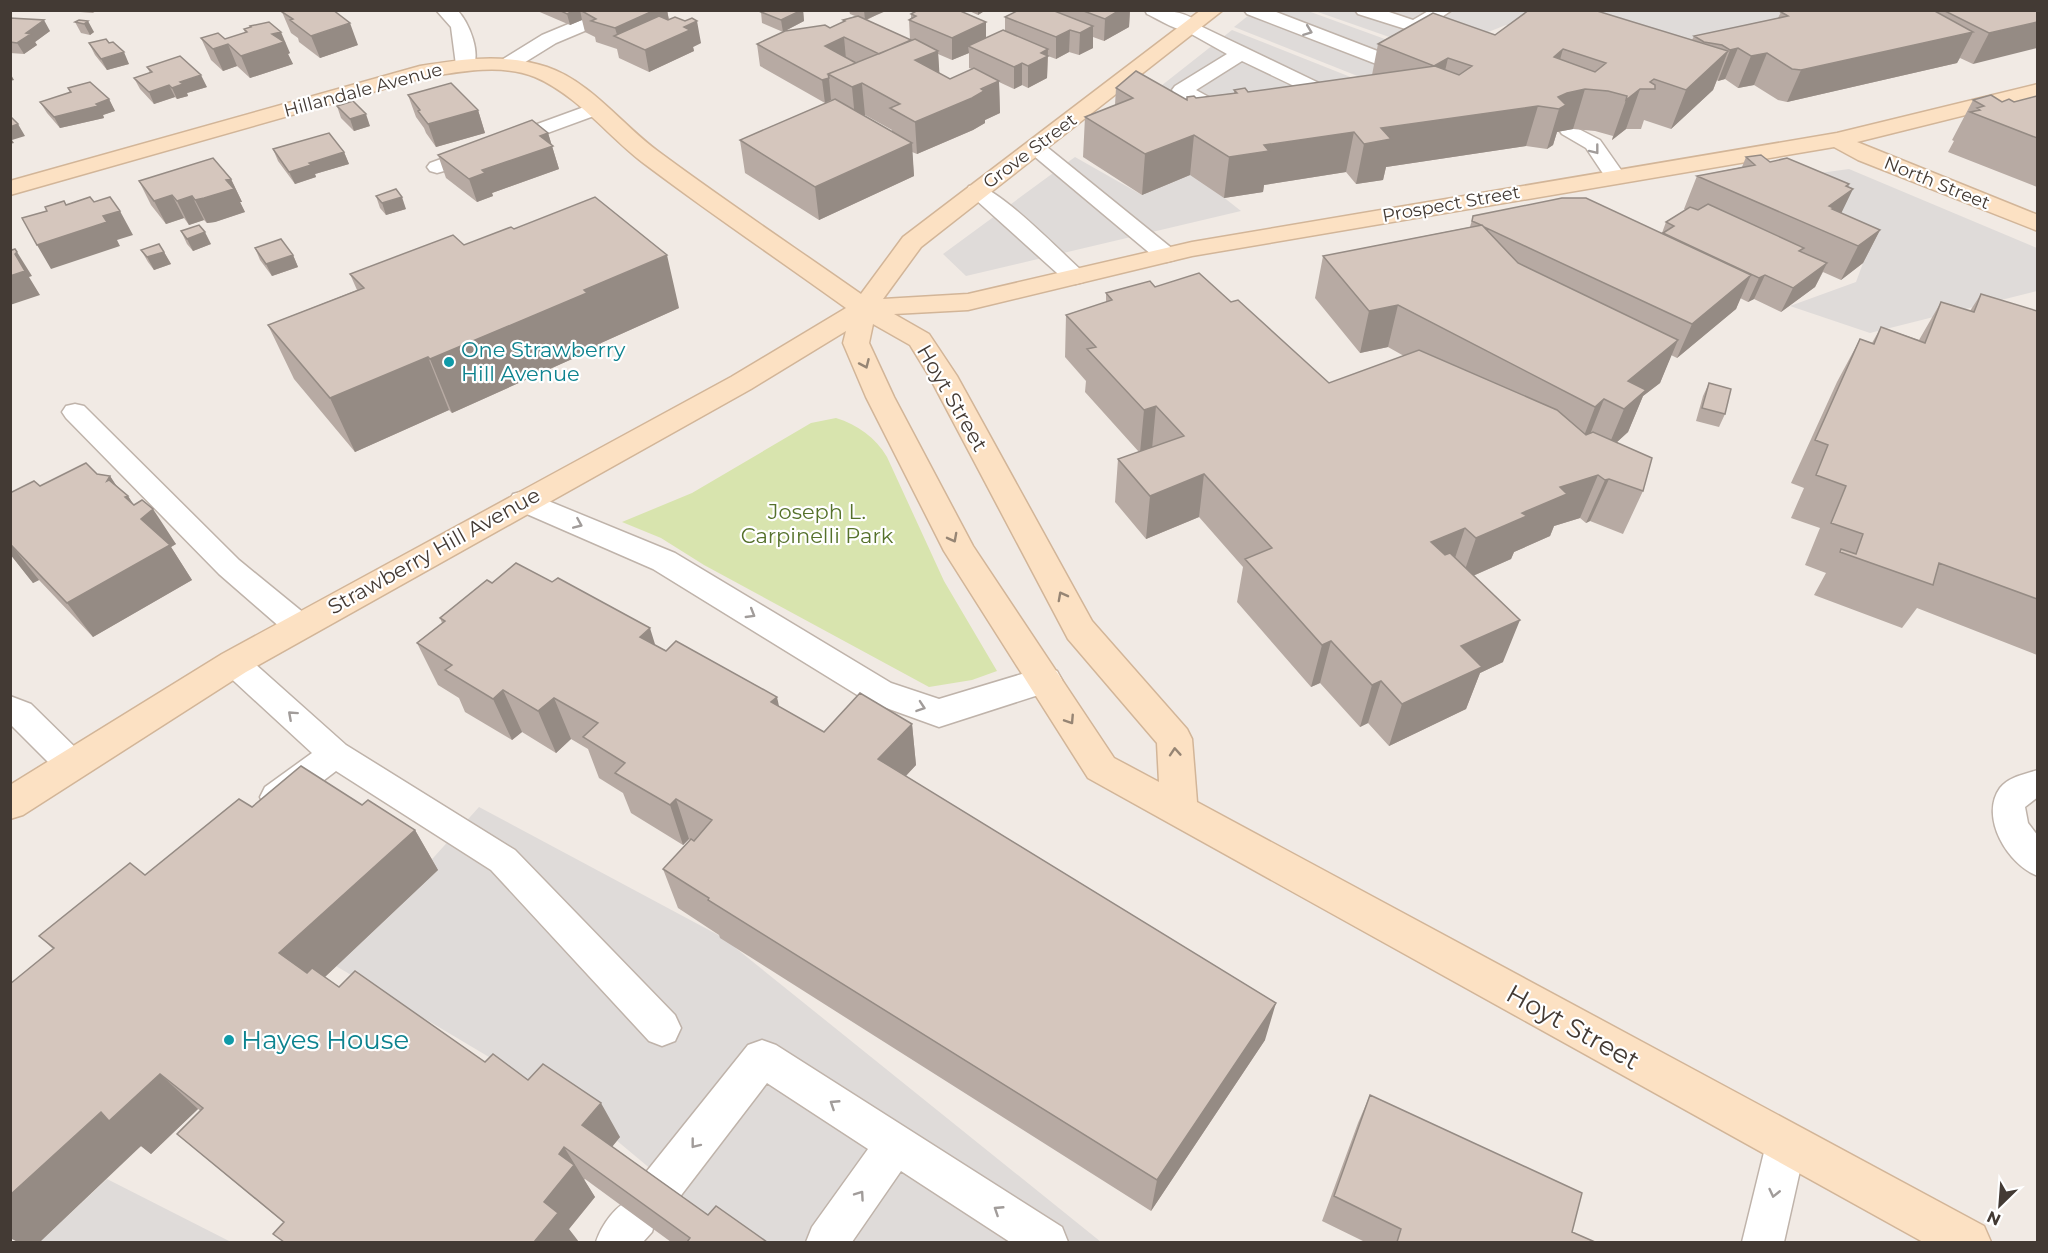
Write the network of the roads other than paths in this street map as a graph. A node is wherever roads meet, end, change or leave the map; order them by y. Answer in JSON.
{"nodes":[{"id":1,"x":445,"y":10,"type":"edge"},
{"id":2,"x":619,"y":10,"type":"edge"},
{"id":3,"x":1154,"y":10,"type":"edge"},
{"id":4,"x":1214,"y":10,"type":"edge"},
{"id":5,"x":1253,"y":10,"type":"edge"},
{"id":6,"x":1364,"y":10,"type":"edge"},
{"id":7,"x":1443,"y":10,"type":"edge"},
{"id":8,"x":1192,"y":27,"type":"junction"},
{"id":9,"x":1240,"y":54,"type":"junction"},
{"id":10,"x":465,"y":65,"type":"junction"},
{"id":11,"x":507,"y":65,"type":"junction"},
{"id":12,"x":1399,"y":66,"type":"edge"},
{"id":13,"x":2037,"y":90,"type":"edge"},
{"id":14,"x":1341,"y":101,"type":"edge"},
{"id":15,"x":595,"y":109,"type":"junction"},
{"id":16,"x":1233,"y":118,"type":"edge"},
{"id":17,"x":1569,"y":130,"type":"edge"},
{"id":18,"x":1837,"y":140,"type":"junction"},
{"id":19,"x":1035,"y":147,"type":"junction"},
{"id":20,"x":437,"y":167,"type":"edge"},
{"id":21,"x":1615,"y":177,"type":"junction"},
{"id":22,"x":10,"y":188,"type":"edge"},
{"id":23,"x":977,"y":191,"type":"junction"},
{"id":24,"x":2037,"y":224,"type":"edge"},
{"id":25,"x":1166,"y":255,"type":"junction"},
{"id":26,"x":1074,"y":277,"type":"junction"},
{"id":27,"x":864,"y":308,"type":"junction"},
{"id":28,"x":75,"y":412,"type":"dead end"},
{"id":29,"x":524,"y":501,"type":"junction"},
{"id":30,"x":299,"y":626,"type":"junction"},
{"id":31,"x":234,"y":663,"type":"junction"},
{"id":32,"x":1045,"y":680,"type":"junction"},
{"id":33,"x":10,"y":708,"type":"edge"},
{"id":34,"x":335,"y":754,"type":"junction"},
{"id":35,"x":72,"y":765,"type":"junction"},
{"id":36,"x":2037,"y":783,"type":"edge"},
{"id":37,"x":10,"y":804,"type":"edge"},
{"id":38,"x":1179,"y":810,"type":"junction"},
{"id":39,"x":249,"y":817,"type":"edge"},
{"id":40,"x":2037,"y":861,"type":"edge"},
{"id":41,"x":662,"y":1028,"type":"dead end"},
{"id":42,"x":896,"y":1144,"type":"junction"},
{"id":43,"x":1786,"y":1144,"type":"junction"},
{"id":44,"x":636,"y":1219,"type":"edge"},
{"id":45,"x":827,"y":1242,"type":"edge"},
{"id":46,"x":1047,"y":1242,"type":"edge"},
{"id":47,"x":1763,"y":1242,"type":"edge"},
{"id":48,"x":1968,"y":1242,"type":"edge"}],
"edges":[{"from":1,"to":10,"type":"lane"},
{"from":2,"to":11,"type":"lane"},
{"from":3,"to":8,"type":"street"},
{"from":4,"to":8,"type":"street","name":"Grove Street"},
{"from":5,"to":12,"type":"lane","one_way":true},
{"from":6,"to":7,"type":"lane"},
{"from":8,"to":9,"type":"lane"},
{"from":8,"to":19,"type":"street","name":"Grove Street"},
{"from":9,"to":14,"type":"lane"},
{"from":9,"to":16,"type":"lane"},
{"from":10,"to":11,"type":"street","name":"Hillandale Avenue"},
{"from":10,"to":22,"type":"street","name":"Hillandale Avenue"},
{"from":11,"to":15,"type":"street","name":"Hillandale Avenue"},
{"from":13,"to":18,"type":"street","name":"Prospect Street"},
{"from":15,"to":20,"type":"lane"},
{"from":15,"to":27,"type":"street","name":"Hillandale Avenue"},
{"from":17,"to":21,"type":"lane","one_way":true},
{"from":18,"to":21,"type":"street","name":"Prospect Street"},
{"from":18,"to":24,"type":"street","name":"North Street"},
{"from":19,"to":23,"type":"street","name":"Grove Street"},
{"from":19,"to":25,"type":"lane"},
{"from":21,"to":25,"type":"street","name":"Prospect Street"},
{"from":23,"to":26,"type":"lane"},
{"from":23,"to":27,"type":"street","name":"Grove Street"},
{"from":25,"to":26,"type":"street","name":"Prospect Street"},
{"from":26,"to":27,"type":"street","name":"Prospect Street"},
{"from":27,"to":29,"type":"street","name":"Strawberry Hill Avenue"},
{"from":27,"to":32,"type":"street","name":"Hoyt Street","one_way":true},
{"from":38,"to":27,"type":"street","name":"Hoyt Street","one_way":true},
{"from":28,"to":30,"type":"lane"},
{"from":29,"to":30,"type":"street","name":"Strawberry Hill Avenue"},
{"from":29,"to":32,"type":"street","one_way":true},
{"from":30,"to":31,"type":"street","name":"Strawberry Hill Avenue"},
{"from":34,"to":31,"type":"lane","one_way":true},
{"from":31,"to":35,"type":"street","name":"Strawberry Hill Avenue"},
{"from":32,"to":38,"type":"street","name":"Hoyt Street","one_way":true},
{"from":33,"to":35,"type":"lane"},
{"from":34,"to":39,"type":"lane"},
{"from":34,"to":41,"type":"lane"},
{"from":35,"to":37,"type":"street","name":"Strawberry Hill Avenue"},
{"from":36,"to":40,"type":"lane"},
{"from":38,"to":43,"type":"street","name":"Hoyt Street"},
{"from":42,"to":44,"type":"lane","one_way":true},
{"from":45,"to":42,"type":"lane","one_way":true},
{"from":46,"to":42,"type":"lane","one_way":true},
{"from":43,"to":47,"type":"lane","one_way":true},
{"from":43,"to":48,"type":"street","name":"Hoyt Street"}]}
